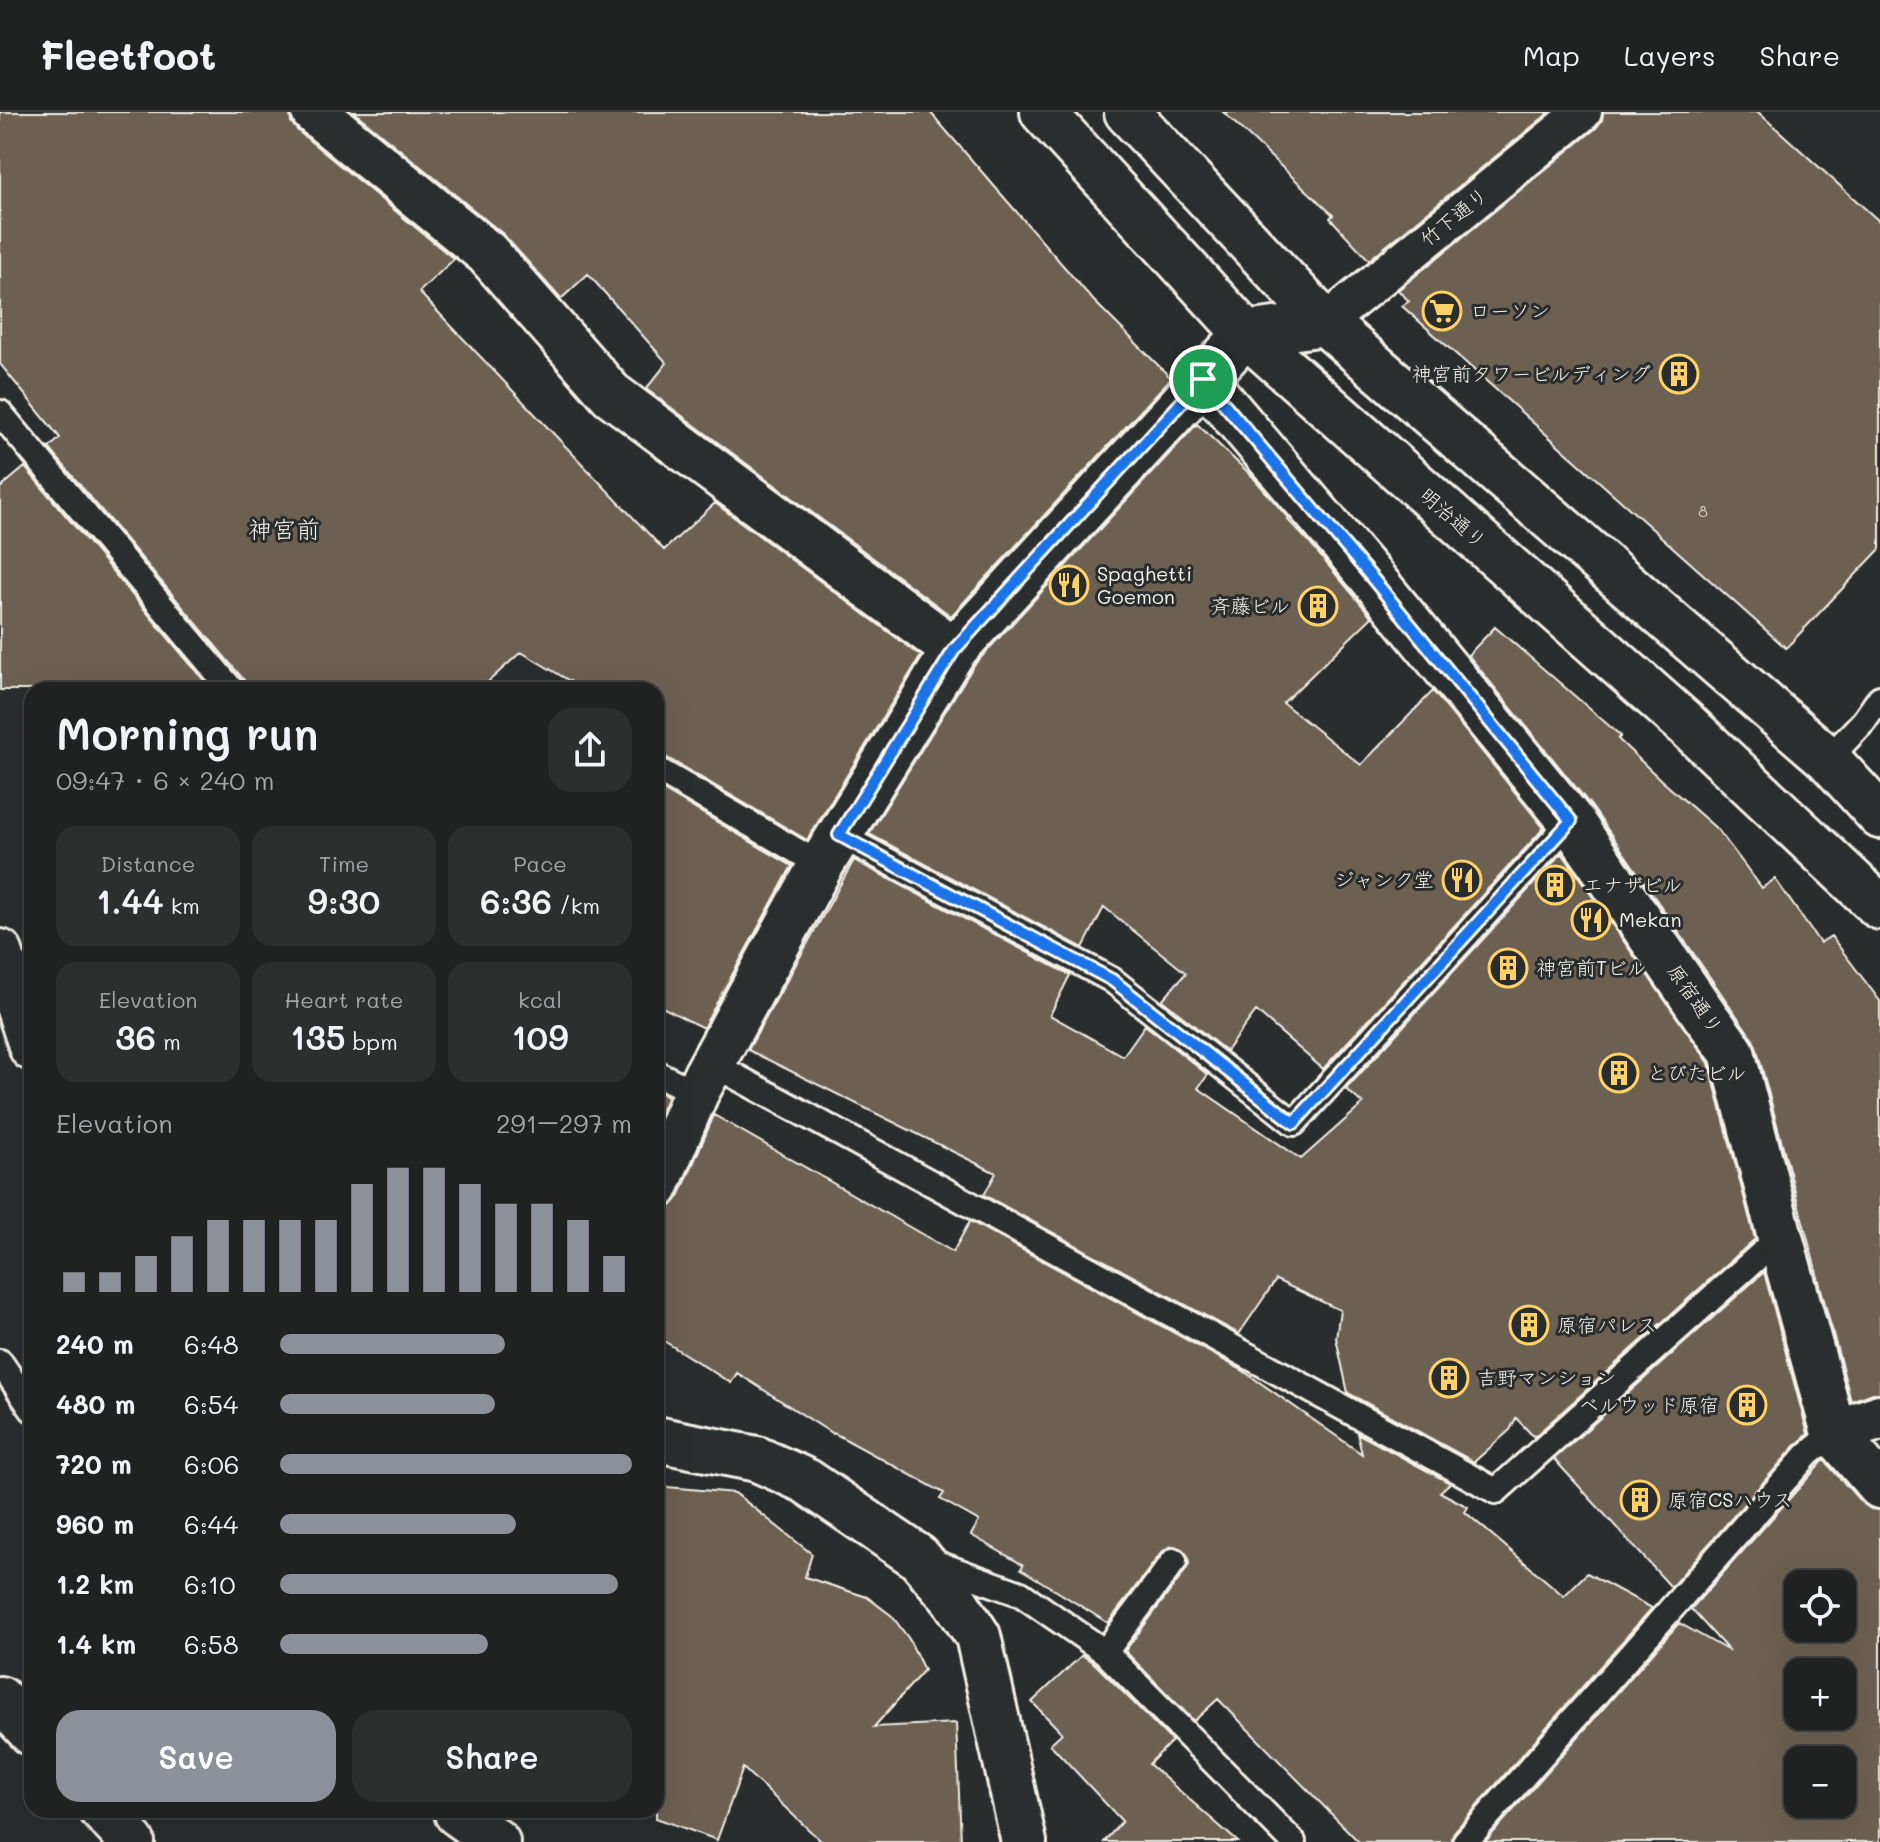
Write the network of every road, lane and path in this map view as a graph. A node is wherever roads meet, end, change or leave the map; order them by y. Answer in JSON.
{"nodes":[{"id":1,"x":314,"y":112,"type":"edge"},
{"id":2,"x":1043,"y":112,"type":"edge"},
{"id":3,"x":1127,"y":112,"type":"edge"},
{"id":4,"x":1583,"y":112,"type":"edge"},
{"id":5,"x":1325,"y":323,"type":"junction"},
{"id":6,"x":1246,"y":334,"type":"junction"},
{"id":7,"x":1203,"y":379,"type":"junction"},
{"id":8,"x":0,"y":413,"type":"edge"},
{"id":9,"x":954,"y":650,"type":"junction"},
{"id":10,"x":225,"y":682,"type":"edge"},
{"id":11,"x":1880,"y":698,"type":"edge"},
{"id":12,"x":1828,"y":759,"type":"junction"},
{"id":13,"x":664,"y":773,"type":"edge"},
{"id":14,"x":1880,"y":816,"type":"edge"},
{"id":15,"x":1571,"y":821,"type":"junction"},
{"id":16,"x":830,"y":850,"type":"junction"},
{"id":17,"x":1880,"y":907,"type":"edge"},
{"id":18,"x":0,"y":952,"type":"edge"},
{"id":19,"x":24,"y":1024,"type":"edge"},
{"id":20,"x":664,"y":1074,"type":"edge"},
{"id":21,"x":703,"y":1078,"type":"junction"},
{"id":22,"x":664,"y":1168,"type":"edge"},
{"id":23,"x":1780,"y":1237,"type":"junction"},
{"id":24,"x":0,"y":1362,"type":"edge"},
{"id":25,"x":24,"y":1397,"type":"edge"},
{"id":26,"x":1880,"y":1417,"type":"edge"},
{"id":27,"x":1834,"y":1433,"type":"junction"},
{"id":28,"x":664,"y":1441,"type":"edge"},
{"id":29,"x":1880,"y":1486,"type":"edge"},
{"id":30,"x":918,"y":1557,"type":"junction"},
{"id":31,"x":1174,"y":1561,"type":"dead end"},
{"id":32,"x":1105,"y":1652,"type":"junction"},
{"id":33,"x":0,"y":1699,"type":"edge"},
{"id":34,"x":24,"y":1724,"type":"edge"},
{"id":35,"x":110,"y":1818,"type":"edge"},
{"id":36,"x":464,"y":1818,"type":"edge"},
{"id":37,"x":132,"y":1842,"type":"edge"},
{"id":38,"x":497,"y":1842,"type":"edge"},
{"id":39,"x":1024,"y":1842,"type":"edge"},
{"id":40,"x":1293,"y":1842,"type":"edge"},
{"id":41,"x":1465,"y":1842,"type":"edge"}],
"edges":[{"from":1,"to":9,"type":"street"},
{"from":2,"to":6,"type":"street","name":"明治通り"},
{"from":3,"to":5,"type":"street"},
{"from":4,"to":5,"type":"street","name":"竹下通り"},
{"from":5,"to":6,"type":"street"},
{"from":5,"to":12,"type":"street"},
{"from":6,"to":7,"type":"street"},
{"from":6,"to":17,"type":"street","name":"明治通り"},
{"from":7,"to":9,"type":"street"},
{"from":7,"to":15,"type":"street","name":"原宿通り"},
{"from":8,"to":10,"type":"lane"},
{"from":9,"to":16,"type":"street"},
{"from":11,"to":12,"type":"lane"},
{"from":12,"to":14,"type":"street"},
{"from":13,"to":16,"type":"lane"},
{"from":15,"to":16,"type":"lane"},
{"from":15,"to":23,"type":"street","name":"原宿通り"},
{"from":16,"to":21,"type":"street"},
{"from":18,"to":19,"type":"street"},
{"from":20,"to":21,"type":"lane"},
{"from":21,"to":22,"type":"street"},
{"from":21,"to":23,"type":"lane"},
{"from":23,"to":27,"type":"street","name":"原宿通り"},
{"from":24,"to":25,"type":"lane"},
{"from":26,"to":27,"type":"street"},
{"from":27,"to":29,"type":"street","name":"原宿通り"},
{"from":27,"to":41,"type":"lane"},
{"from":28,"to":30,"type":"street"},
{"from":30,"to":32,"type":"lane"},
{"from":30,"to":39,"type":"street"},
{"from":31,"to":32,"type":"lane"},
{"from":32,"to":40,"type":"lane"},
{"from":33,"to":34,"type":"street"},
{"from":35,"to":37,"type":"street"},
{"from":36,"to":38,"type":"street"}]}
